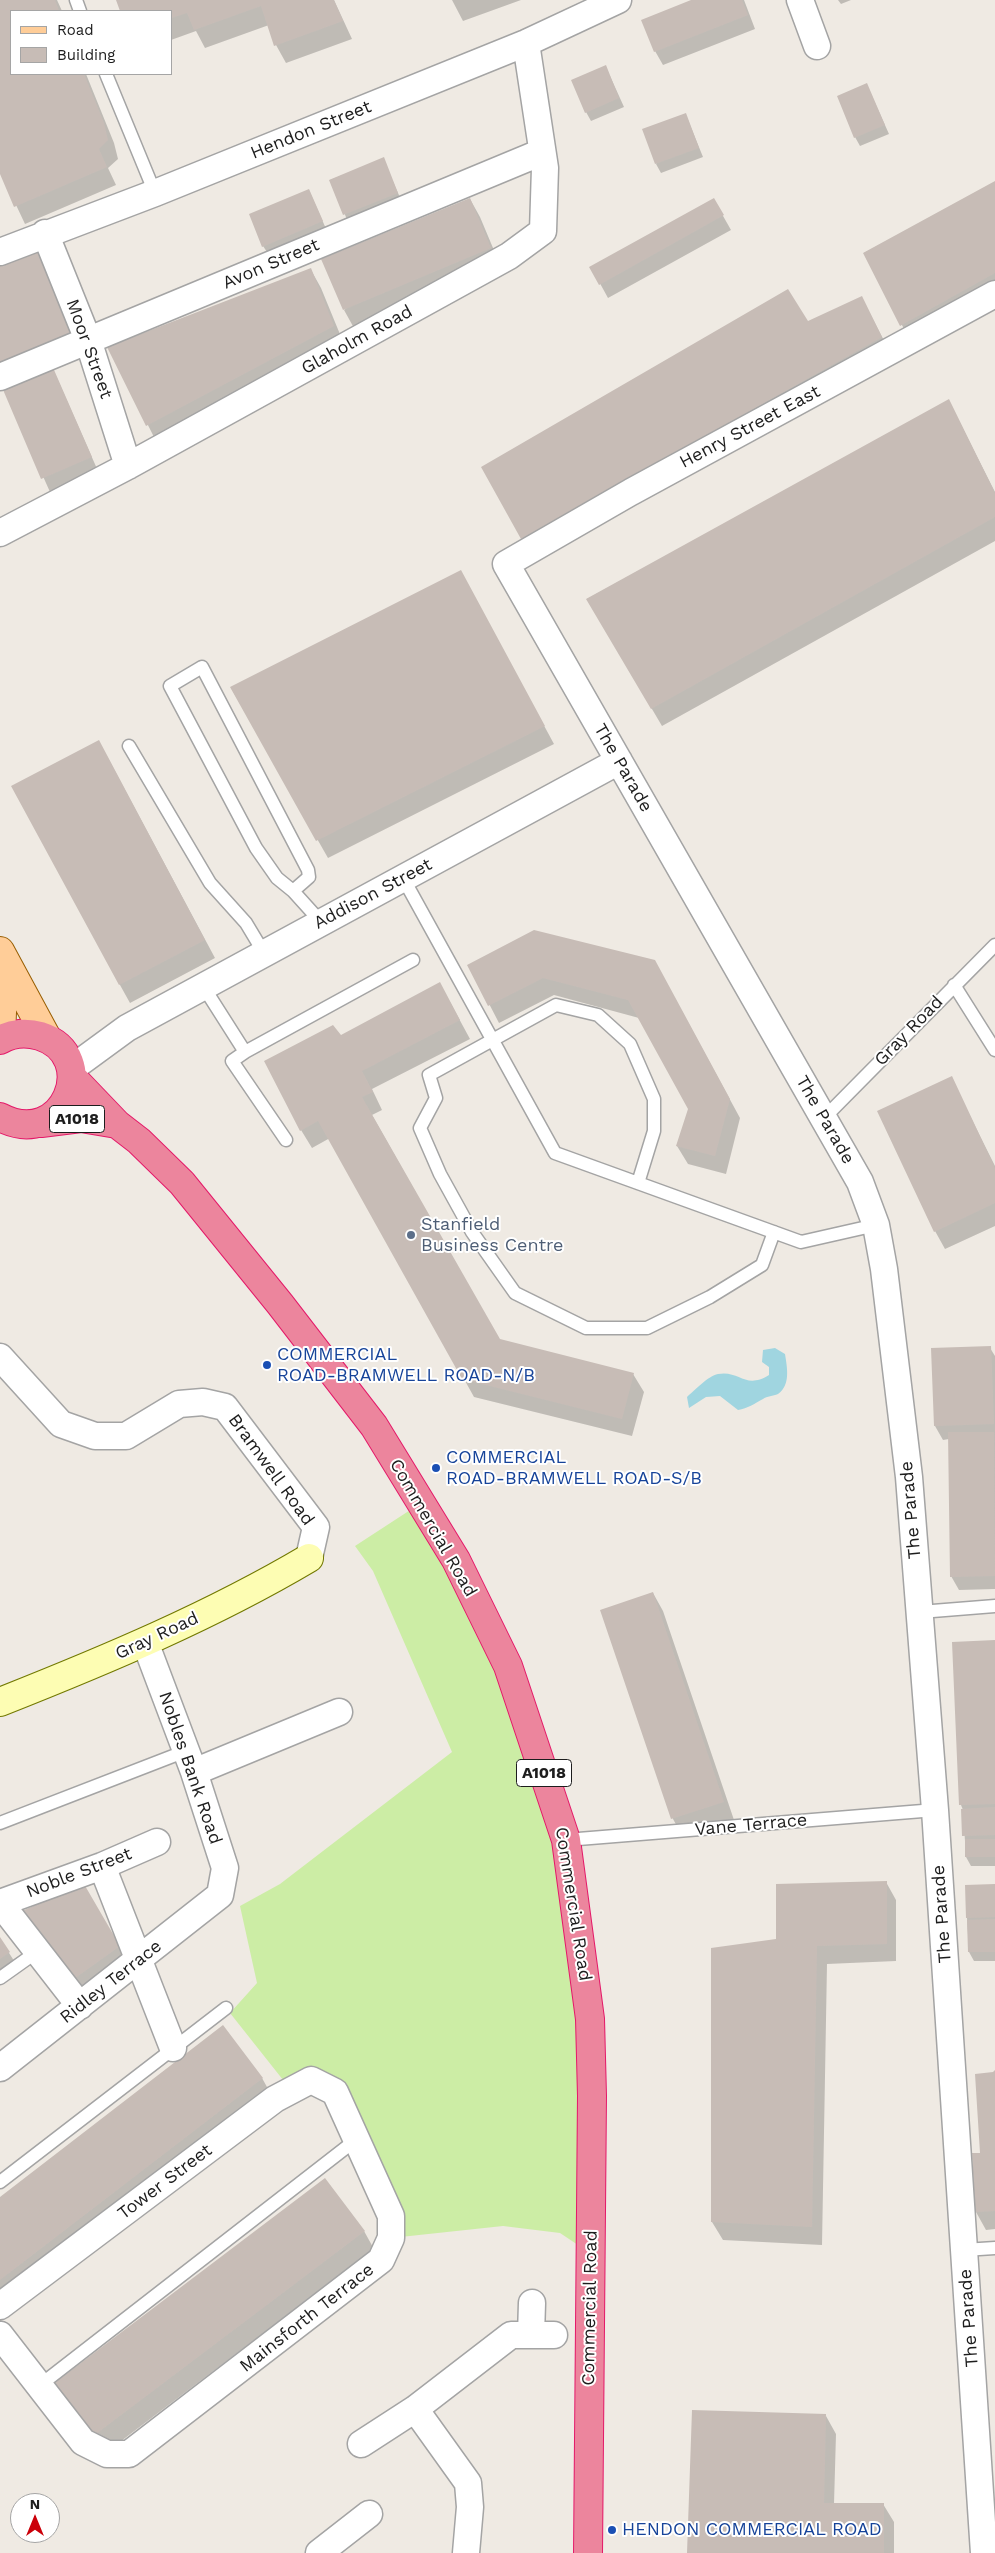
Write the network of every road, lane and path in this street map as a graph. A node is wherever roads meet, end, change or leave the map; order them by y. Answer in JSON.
{"nodes":[{"id":1,"x":618,"y":0,"type":"edge"},
{"id":2,"x":800,"y":0,"type":"edge"},
{"id":3,"x":526,"y":43,"type":"junction"},
{"id":4,"x":817,"y":46,"type":"dead end"},
{"id":5,"x":106,"y":75,"type":"edge"},
{"id":6,"x":542,"y":152,"type":"junction"},
{"id":7,"x":155,"y":193,"type":"junction"},
{"id":8,"x":45,"y":233,"type":"junction"},
{"id":9,"x":0,"y":252,"type":"edge"},
{"id":10,"x":995,"y":294,"type":"edge"},
{"id":11,"x":88,"y":340,"type":"junction"},
{"id":12,"x":0,"y":376,"type":"edge"},
{"id":13,"x":128,"y":466,"type":"junction"},
{"id":14,"x":0,"y":533,"type":"edge"},
{"id":15,"x":506,"y":564,"type":"joint"},
{"id":16,"x":129,"y":746,"type":"dead end"},
{"id":17,"x":619,"y":761,"type":"junction"},
{"id":18,"x":403,"y":878,"type":"junction"},
{"id":19,"x":293,"y":891,"type":"junction"},
{"id":20,"x":321,"y":922,"type":"junction"},
{"id":21,"x":995,"y":945,"type":"edge"},
{"id":22,"x":264,"y":953,"type":"junction"},
{"id":23,"x":2,"y":955,"type":"edge"},
{"id":24,"x":414,"y":960,"type":"dead end"},
{"id":25,"x":954,"y":985,"type":"junction"},
{"id":26,"x":203,"y":986,"type":"junction"},
{"id":27,"x":126,"y":1028,"type":"junction"},
{"id":28,"x":1,"y":1039,"type":"edge"},
{"id":29,"x":492,"y":1039,"type":"junction"},
{"id":30,"x":51,"y":1041,"type":"junction"},
{"id":31,"x":995,"y":1050,"type":"edge"},
{"id":32,"x":245,"y":1052,"type":"junction"},
{"id":33,"x":72,"y":1073,"type":"junction"},
{"id":34,"x":0,"y":1117,"type":"edge"},
{"id":35,"x":824,"y":1118,"type":"junction"},
{"id":36,"x":37,"y":1124,"type":"junction"},
{"id":37,"x":117,"y":1124,"type":"junction"},
{"id":38,"x":286,"y":1140,"type":"dead end"},
{"id":39,"x":638,"y":1183,"type":"junction"},
{"id":40,"x":876,"y":1225,"type":"junction"},
{"id":41,"x":774,"y":1232,"type":"junction"},
{"id":42,"x":0,"y":1357,"type":"edge"},
{"id":43,"x":309,"y":1558,"type":"joint"},
{"id":44,"x":995,"y":1606,"type":"edge"},
{"id":45,"x":920,"y":1612,"type":"junction"},
{"id":46,"x":145,"y":1642,"type":"junction"},
{"id":47,"x":0,"y":1702,"type":"edge"},
{"id":48,"x":339,"y":1712,"type":"dead end"},
{"id":49,"x":190,"y":1761,"type":"junction"},
{"id":50,"x":935,"y":1810,"type":"junction"},
{"id":51,"x":0,"y":1823,"type":"edge"},
{"id":52,"x":566,"y":1840,"type":"junction"},
{"id":53,"x":158,"y":1842,"type":"dead end"},
{"id":54,"x":102,"y":1866,"type":"junction"},
{"id":55,"x":220,"y":1895,"type":"joint"},
{"id":56,"x":0,"y":1903,"type":"edge"},
{"id":57,"x":38,"y":1951,"type":"junction"},
{"id":58,"x":139,"y":1960,"type":"junction"},
{"id":59,"x":0,"y":1978,"type":"edge"},
{"id":60,"x":80,"y":2006,"type":"junction"},
{"id":61,"x":226,"y":2008,"type":"dead end"},
{"id":62,"x":173,"y":2048,"type":"junction"},
{"id":63,"x":0,"y":2068,"type":"edge"},
{"id":64,"x":335,"y":2092,"type":"joint"},
{"id":65,"x":357,"y":2139,"type":"junction"},
{"id":66,"x":0,"y":2182,"type":"edge"},
{"id":67,"x":995,"y":2248,"type":"edge"},
{"id":68,"x":964,"y":2250,"type":"junction"},
{"id":69,"x":532,"y":2303,"type":"dead end"},
{"id":70,"x":0,"y":2306,"type":"edge"},
{"id":71,"x":0,"y":2335,"type":"edge"},
{"id":72,"x":39,"y":2386,"type":"junction"},
{"id":73,"x":416,"y":2409,"type":"junction"},
{"id":74,"x":361,"y":2444,"type":"dead end"},
{"id":75,"x":369,"y":2514,"type":"dead end"},
{"id":76,"x":319,"y":2553,"type":"edge"},
{"id":77,"x":466,"y":2553,"type":"edge"},
{"id":78,"x":588,"y":2553,"type":"edge"},
{"id":79,"x":984,"y":2553,"type":"edge"}],
"edges":[{"from":1,"to":3,"type":"street","name":"Hendon Street"},
{"from":2,"to":4,"type":"street"},
{"from":3,"to":6,"type":"street","name":"Glaholm Road"},
{"from":3,"to":7,"type":"street","name":"Hendon Street"},
{"from":5,"to":7,"type":"lane"},
{"from":6,"to":11,"type":"street","name":"Avon Street"},
{"from":6,"to":13,"type":"street","name":"Glaholm Road"},
{"from":7,"to":8,"type":"street","name":"Hendon Street"},
{"from":8,"to":9,"type":"street","name":"Hendon Street"},
{"from":8,"to":11,"type":"street","name":"Moor Street"},
{"from":10,"to":15,"type":"street","name":"Henry Street East"},
{"from":11,"to":12,"type":"street","name":"Avon Street"},
{"from":11,"to":13,"type":"street","name":"Moor Street"},
{"from":13,"to":14,"type":"street","name":"Glaholm Road"},
{"from":15,"to":17,"type":"street","name":"The Parade"},
{"from":16,"to":22,"type":"lane"},
{"from":17,"to":18,"type":"street","name":"Addison Street"},
{"from":17,"to":35,"type":"street","name":"The Parade"},
{"from":18,"to":20,"type":"street","name":"Addison Street"},
{"from":18,"to":29,"type":"lane"},
{"from":19,"to":19,"type":"lane"},
{"from":19,"to":20,"type":"lane"},
{"from":20,"to":22,"type":"street","name":"Addison Street"},
{"from":21,"to":25,"type":"lane","name":"Gray Road"},
{"from":22,"to":26,"type":"street","name":"Addison Street"},
{"from":23,"to":28,"type":"main road"},
{"from":23,"to":30,"type":"main road"},
{"from":24,"to":32,"type":"lane"},
{"from":25,"to":31,"type":"lane"},
{"from":25,"to":35,"type":"lane","name":"Gray Road"},
{"from":26,"to":27,"type":"street","name":"Addison Street"},
{"from":26,"to":32,"type":"lane"},
{"from":27,"to":30,"type":"street"},
{"from":27,"to":33,"type":"street"},
{"from":28,"to":30,"type":"highway"},
{"from":29,"to":39,"type":"lane"},
{"from":29,"to":39,"type":"lane"},
{"from":29,"to":41,"type":"lane"},
{"from":30,"to":33,"type":"highway","name":"Commercial Road"},
{"from":32,"to":38,"type":"lane"},
{"from":33,"to":36,"type":"highway"},
{"from":33,"to":37,"type":"highway","name":"Commercial Road","number":"A1018"},
{"from":34,"to":36,"type":"highway","name":"Commercial Road"},
{"from":35,"to":40,"type":"street","name":"The Parade"},
{"from":36,"to":37,"type":"highway","name":"Commercial Road","number":"A1018"},
{"from":37,"to":52,"type":"highway","name":"Commercial Road","number":"A1018"},
{"from":39,"to":41,"type":"lane"},
{"from":40,"to":41,"type":"lane"},
{"from":40,"to":45,"type":"street","name":"The Parade"},
{"from":42,"to":43,"type":"street","name":"Bramwell Road"},
{"from":43,"to":46,"type":"street","name":"Gray Road"},
{"from":44,"to":45,"type":"lane"},
{"from":45,"to":50,"type":"street","name":"The Parade"},
{"from":46,"to":47,"type":"street","name":"Gray Road"},
{"from":46,"to":49,"type":"street","name":"Nobles Bank Road"},
{"from":48,"to":49,"type":"street"},
{"from":49,"to":51,"type":"lane"},
{"from":49,"to":55,"type":"street","name":"Nobles Bank Road"},
{"from":50,"to":52,"type":"lane","name":"Vane Terrace"},
{"from":50,"to":68,"type":"street","name":"The Parade"},
{"from":52,"to":78,"type":"highway","name":"Commercial Road","number":"A1018"},
{"from":53,"to":54,"type":"street","name":"Noble Street"},
{"from":54,"to":56,"type":"street","name":"Noble Street"},
{"from":54,"to":58,"type":"street"},
{"from":55,"to":58,"type":"street","name":"Ridley Terrace"},
{"from":56,"to":57,"type":"street"},
{"from":57,"to":59,"type":"lane"},
{"from":57,"to":60,"type":"street"},
{"from":58,"to":60,"type":"street","name":"Ridley Terrace"},
{"from":58,"to":62,"type":"street"},
{"from":60,"to":63,"type":"street","name":"Ridley Terrace"},
{"from":61,"to":62,"type":"lane"},
{"from":62,"to":66,"type":"lane"},
{"from":64,"to":65,"type":"street","name":"Mainsforth Terrace"},
{"from":64,"to":70,"type":"street","name":"Tower Street"},
{"from":65,"to":72,"type":"lane"},
{"from":65,"to":72,"type":"street","name":"Mainsforth Terrace"},
{"from":67,"to":68,"type":"lane"},
{"from":68,"to":79,"type":"street","name":"The Parade"},
{"from":69,"to":73,"type":"street"},
{"from":71,"to":72,"type":"street"},
{"from":73,"to":74,"type":"street"},
{"from":73,"to":77,"type":"street"},
{"from":75,"to":76,"type":"street"}]}
